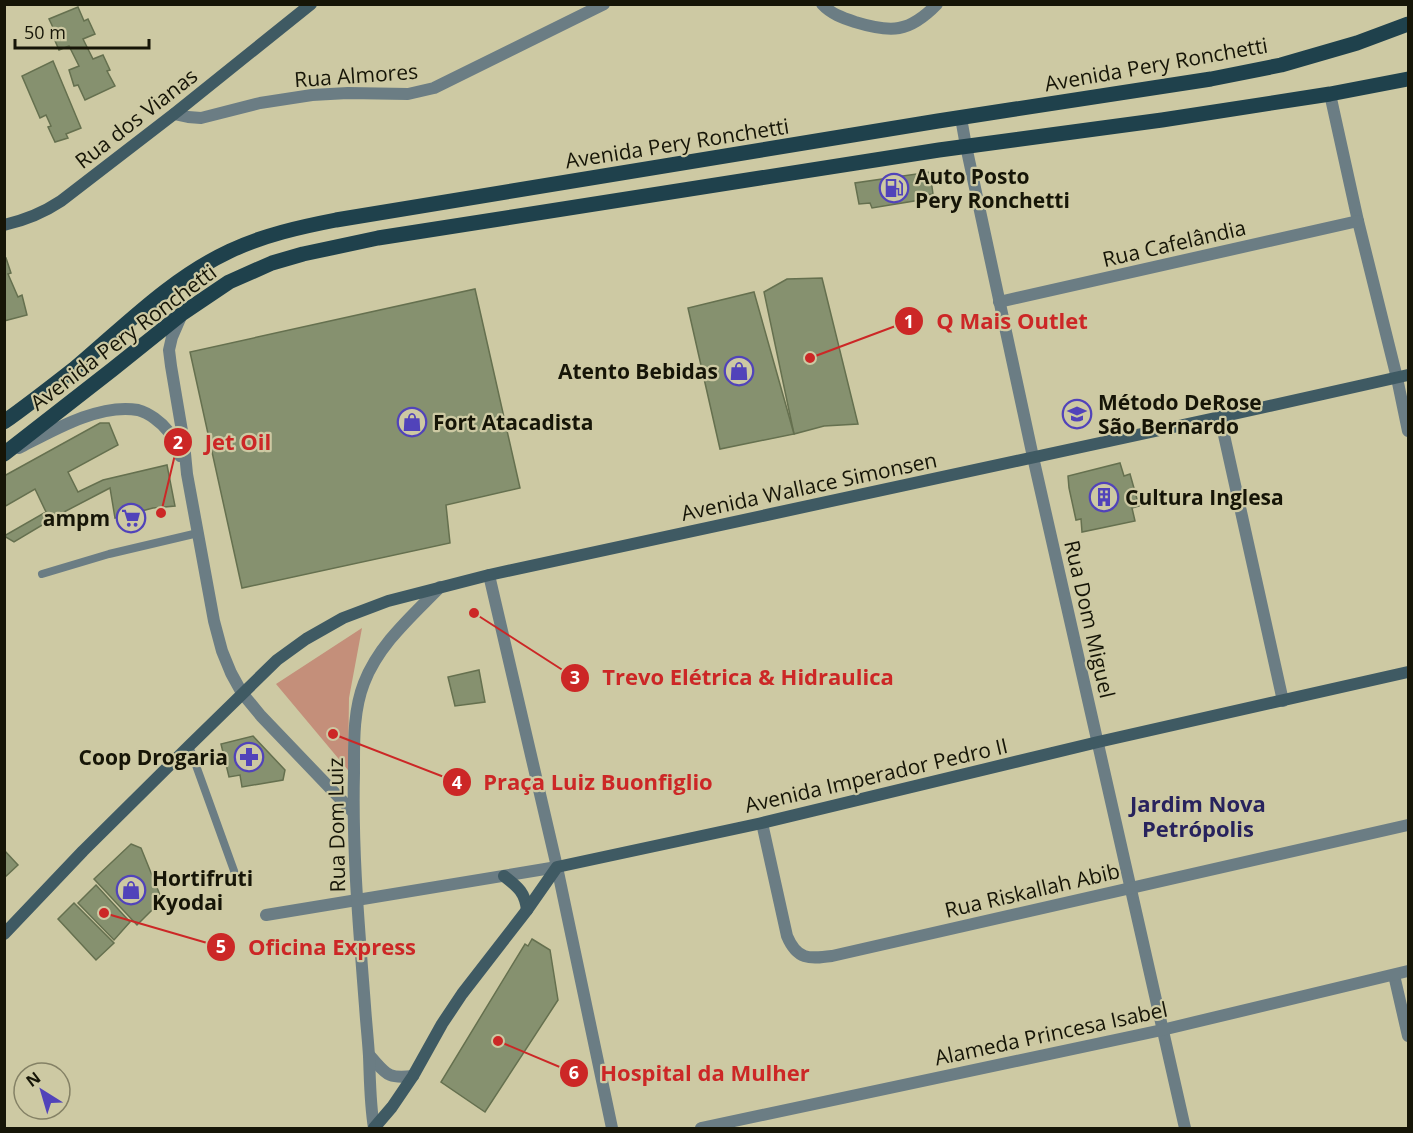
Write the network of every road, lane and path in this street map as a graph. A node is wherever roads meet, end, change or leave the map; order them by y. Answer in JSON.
{"nodes":[{"id":1,"x":311,"y":4,"type":"edge"},
{"id":2,"x":604,"y":4,"type":"edge"},
{"id":3,"x":822,"y":4,"type":"edge"},
{"id":4,"x":937,"y":4,"type":"edge"},
{"id":5,"x":1408,"y":24,"type":"edge"},
{"id":6,"x":1408,"y":79,"type":"edge"},
{"id":7,"x":1329,"y":94,"type":"junction"},
{"id":8,"x":174,"y":114,"type":"junction"},
{"id":9,"x":961,"y":118,"type":"junction"},
{"id":10,"x":966,"y":146,"type":"junction"},
{"id":11,"x":1358,"y":221,"type":"junction"},
{"id":12,"x":4,"y":225,"type":"edge"},
{"id":13,"x":999,"y":302,"type":"junction"},
{"id":14,"x":183,"y":313,"type":"junction"},
{"id":15,"x":1403,"y":376,"type":"edge"},
{"id":16,"x":1220,"y":417,"type":"junction"},
{"id":17,"x":4,"y":422,"type":"edge"},
{"id":18,"x":1408,"y":431,"type":"edge"},
{"id":19,"x":4,"y":455,"type":"edge"},
{"id":20,"x":1033,"y":457,"type":"junction"},
{"id":21,"x":187,"y":474,"type":"junction"},
{"id":22,"x":198,"y":533,"type":"junction"},
{"id":23,"x":42,"y":574,"type":"dead end"},
{"id":24,"x":489,"y":575,"type":"junction"},
{"id":25,"x":440,"y":587,"type":"junction"},
{"id":26,"x":1408,"y":672,"type":"edge"},
{"id":27,"x":242,"y":693,"type":"junction"},
{"id":28,"x":1283,"y":701,"type":"junction"},
{"id":29,"x":1098,"y":742,"type":"junction"},
{"id":30,"x":189,"y":746,"type":"junction"},
{"id":31,"x":353,"y":812,"type":"junction"},
{"id":32,"x":762,"y":823,"type":"junction"},
{"id":33,"x":1408,"y":825,"type":"edge"},
{"id":34,"x":557,"y":867,"type":"junction"},
{"id":35,"x":504,"y":876,"type":"junction"},
{"id":36,"x":237,"y":879,"type":"dead end"},
{"id":37,"x":1130,"y":888,"type":"junction"},
{"id":38,"x":357,"y":900,"type":"junction"},
{"id":39,"x":527,"y":910,"type":"junction"},
{"id":40,"x":266,"y":915,"type":"dead end"},
{"id":41,"x":4,"y":934,"type":"edge"},
{"id":42,"x":1408,"y":971,"type":"edge"},
{"id":43,"x":1394,"y":975,"type":"junction"},
{"id":44,"x":1162,"y":1030,"type":"junction"},
{"id":45,"x":1408,"y":1036,"type":"edge"},
{"id":46,"x":369,"y":1055,"type":"junction"},
{"id":47,"x":414,"y":1076,"type":"junction"},
{"id":48,"x":374,"y":1128,"type":"edge"},
{"id":49,"x":612,"y":1128,"type":"edge"},
{"id":50,"x":701,"y":1128,"type":"edge"},
{"id":51,"x":1185,"y":1128,"type":"edge"}],
"edges":[{"from":1,"to":8,"type":"street","name":"Rua dos Vianas"},
{"from":2,"to":8,"type":"street","name":"Rua Almores"},
{"from":3,"to":4,"type":"street"},
{"from":5,"to":9,"type":"main road","name":"Avenida Pery Ronchetti"},
{"from":6,"to":7,"type":"main road","name":"Avenida Pery Ronchetti"},
{"from":7,"to":10,"type":"main road","name":"Avenida Pery Ronchetti"},
{"from":7,"to":11,"type":"street"},
{"from":8,"to":12,"type":"street","name":"Rua dos Vianas"},
{"from":9,"to":10,"type":"street","name":"Rua Dom Miguel"},
{"from":9,"to":17,"type":"main road","name":"Avenida Pery Ronchetti"},
{"from":10,"to":13,"type":"street","name":"Rua Dom Miguel"},
{"from":10,"to":14,"type":"main road","name":"Avenida Pery Ronchetti"},
{"from":11,"to":13,"type":"street","name":"Rua Cafelândia"},
{"from":11,"to":15,"type":"street"},
{"from":13,"to":20,"type":"street","name":"Rua Dom Miguel"},
{"from":14,"to":19,"type":"main road","name":"Avenida Pery Ronchetti"},
{"from":14,"to":21,"type":"street"},
{"from":15,"to":16,"type":"street","name":"Avenida Wallace Simonsen"},
{"from":15,"to":18,"type":"street"},
{"from":16,"to":20,"type":"street","name":"Avenida Wallace Simonsen"},
{"from":16,"to":28,"type":"street"},
{"from":19,"to":21,"type":"street"},
{"from":20,"to":24,"type":"street","name":"Avenida Wallace Simonsen"},
{"from":20,"to":29,"type":"street","name":"Rua Dom Miguel"},
{"from":21,"to":22,"type":"street"},
{"from":22,"to":23,"type":"lane"},
{"from":22,"to":27,"type":"street"},
{"from":24,"to":25,"type":"street","name":"Avenida Wallace Simonsen"},
{"from":24,"to":34,"type":"street"},
{"from":25,"to":27,"type":"street","name":"Avenida Wallace Simonsen"},
{"from":25,"to":31,"type":"street","name":"Rua Dom Luiz"},
{"from":26,"to":28,"type":"street","name":"Avenida Imperador Pedro II"},
{"from":27,"to":30,"type":"street","name":"Avenida Wallace Simonsen"},
{"from":27,"to":31,"type":"street"},
{"from":28,"to":29,"type":"street","name":"Avenida Imperador Pedro II"},
{"from":29,"to":32,"type":"street","name":"Avenida Imperador Pedro II"},
{"from":29,"to":37,"type":"street","name":"Rua Dom Miguel"},
{"from":30,"to":36,"type":"lane"},
{"from":30,"to":41,"type":"street","name":"Avenida Wallace Simonsen"},
{"from":31,"to":38,"type":"street","name":"Rua Dom Luiz"},
{"from":32,"to":34,"type":"street","name":"Avenida Imperador Pedro II"},
{"from":32,"to":37,"type":"street","name":"Rua Riskallah Abib"},
{"from":33,"to":37,"type":"street","name":"Rua Riskallah Abib"},
{"from":34,"to":35,"type":"street"},
{"from":34,"to":39,"type":"street"},
{"from":34,"to":49,"type":"street"},
{"from":35,"to":38,"type":"street"},
{"from":35,"to":39,"type":"street"},
{"from":37,"to":44,"type":"street","name":"Rua Dom Miguel"},
{"from":38,"to":40,"type":"street"},
{"from":38,"to":46,"type":"street","name":"Rua Dom Luiz"},
{"from":39,"to":47,"type":"street"},
{"from":42,"to":43,"type":"street","name":"Alameda Princesa Isabel"},
{"from":43,"to":44,"type":"street","name":"Alameda Princesa Isabel"},
{"from":43,"to":45,"type":"street"},
{"from":44,"to":50,"type":"street","name":"Alameda Princesa Isabel"},
{"from":44,"to":51,"type":"street","name":"Rua Dom Miguel"},
{"from":46,"to":47,"type":"street"},
{"from":46,"to":48,"type":"street","name":"Rua Dom Luiz"},
{"from":47,"to":48,"type":"street"}]}
